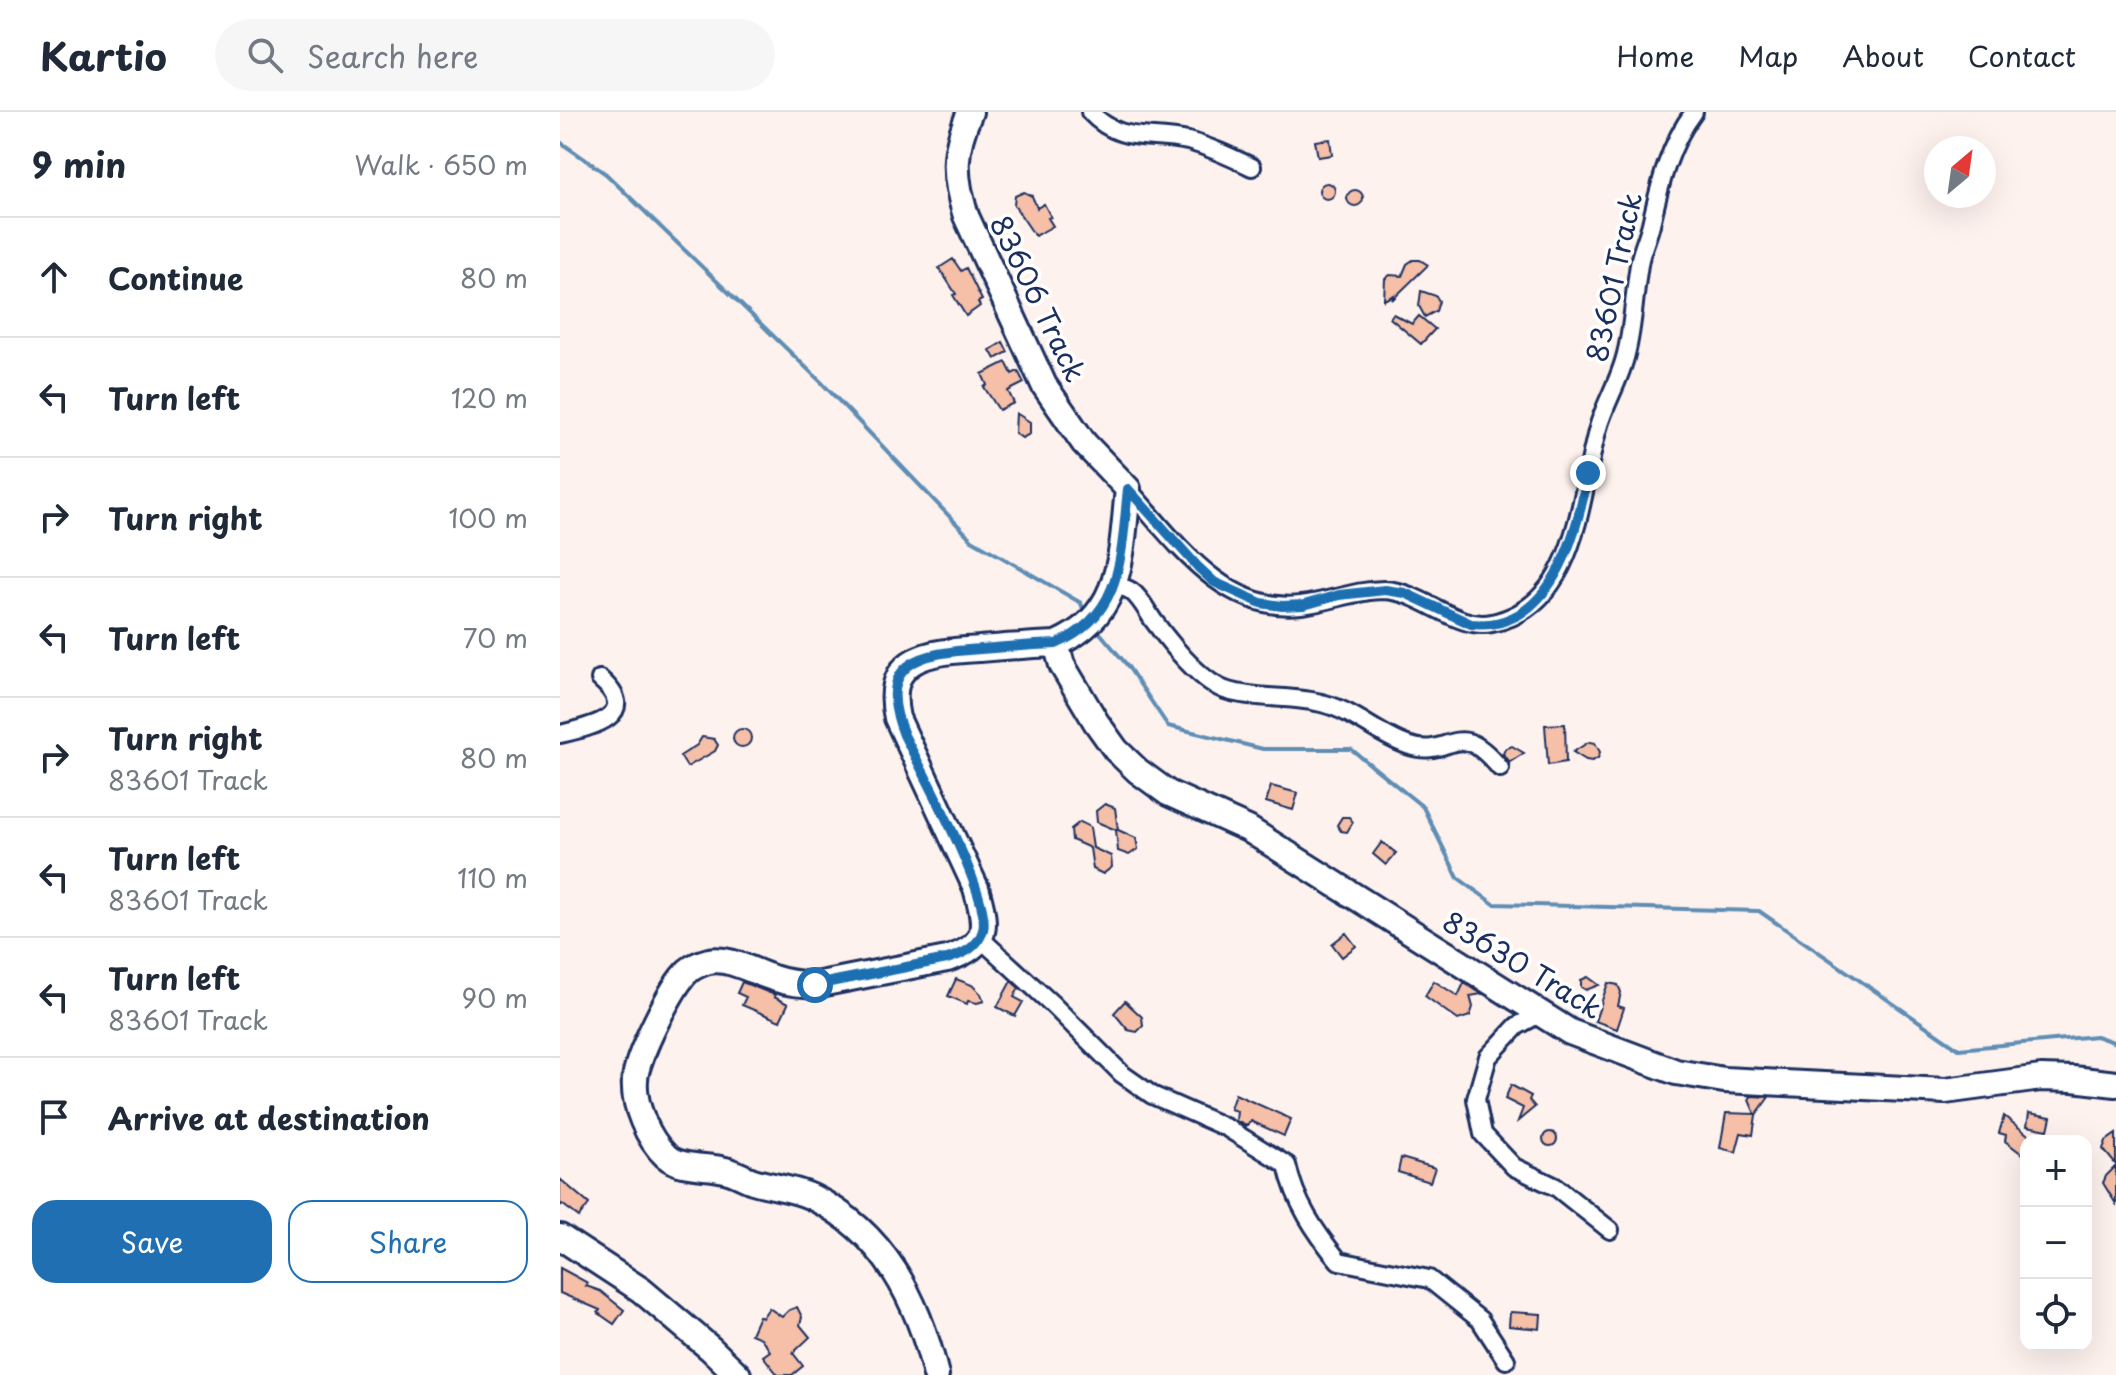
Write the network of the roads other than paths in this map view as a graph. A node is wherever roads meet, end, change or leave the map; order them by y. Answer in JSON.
{"nodes":[{"id":1,"x":970,"y":112,"type":"edge"},
{"id":2,"x":1090,"y":112,"type":"edge"},
{"id":3,"x":1694,"y":112,"type":"edge"},
{"id":4,"x":1252,"y":167,"type":"dead end"},
{"id":5,"x":1128,"y":489,"type":"junction"},
{"id":6,"x":1114,"y":585,"type":"junction"},
{"id":7,"x":1056,"y":644,"type":"junction"},
{"id":8,"x":600,"y":679,"type":"dead end"},
{"id":9,"x":560,"y":734,"type":"edge"},
{"id":10,"x":1500,"y":768,"type":"dead end"},
{"id":11,"x":980,"y":938,"type":"junction"},
{"id":12,"x":1539,"y":1014,"type":"junction"},
{"id":13,"x":2116,"y":1084,"type":"edge"},
{"id":14,"x":1610,"y":1230,"type":"dead end"},
{"id":15,"x":560,"y":1237,"type":"edge"},
{"id":16,"x":1506,"y":1360,"type":"dead end"},
{"id":17,"x":738,"y":1375,"type":"edge"},
{"id":18,"x":936,"y":1375,"type":"edge"}],
"edges":[{"from":1,"to":5,"type":"street","name":"83606 Track"},
{"from":2,"to":4,"type":"street"},
{"from":3,"to":5,"type":"street","name":"83601 Track"},
{"from":5,"to":6,"type":"street"},
{"from":6,"to":7,"type":"street"},
{"from":6,"to":10,"type":"street"},
{"from":7,"to":11,"type":"street"},
{"from":7,"to":12,"type":"street","name":"83630 Track"},
{"from":8,"to":9,"type":"street"},
{"from":11,"to":16,"type":"street"},
{"from":11,"to":18,"type":"street"},
{"from":12,"to":13,"type":"street","name":"83630 Track"},
{"from":12,"to":14,"type":"street"},
{"from":15,"to":17,"type":"street"}]}
